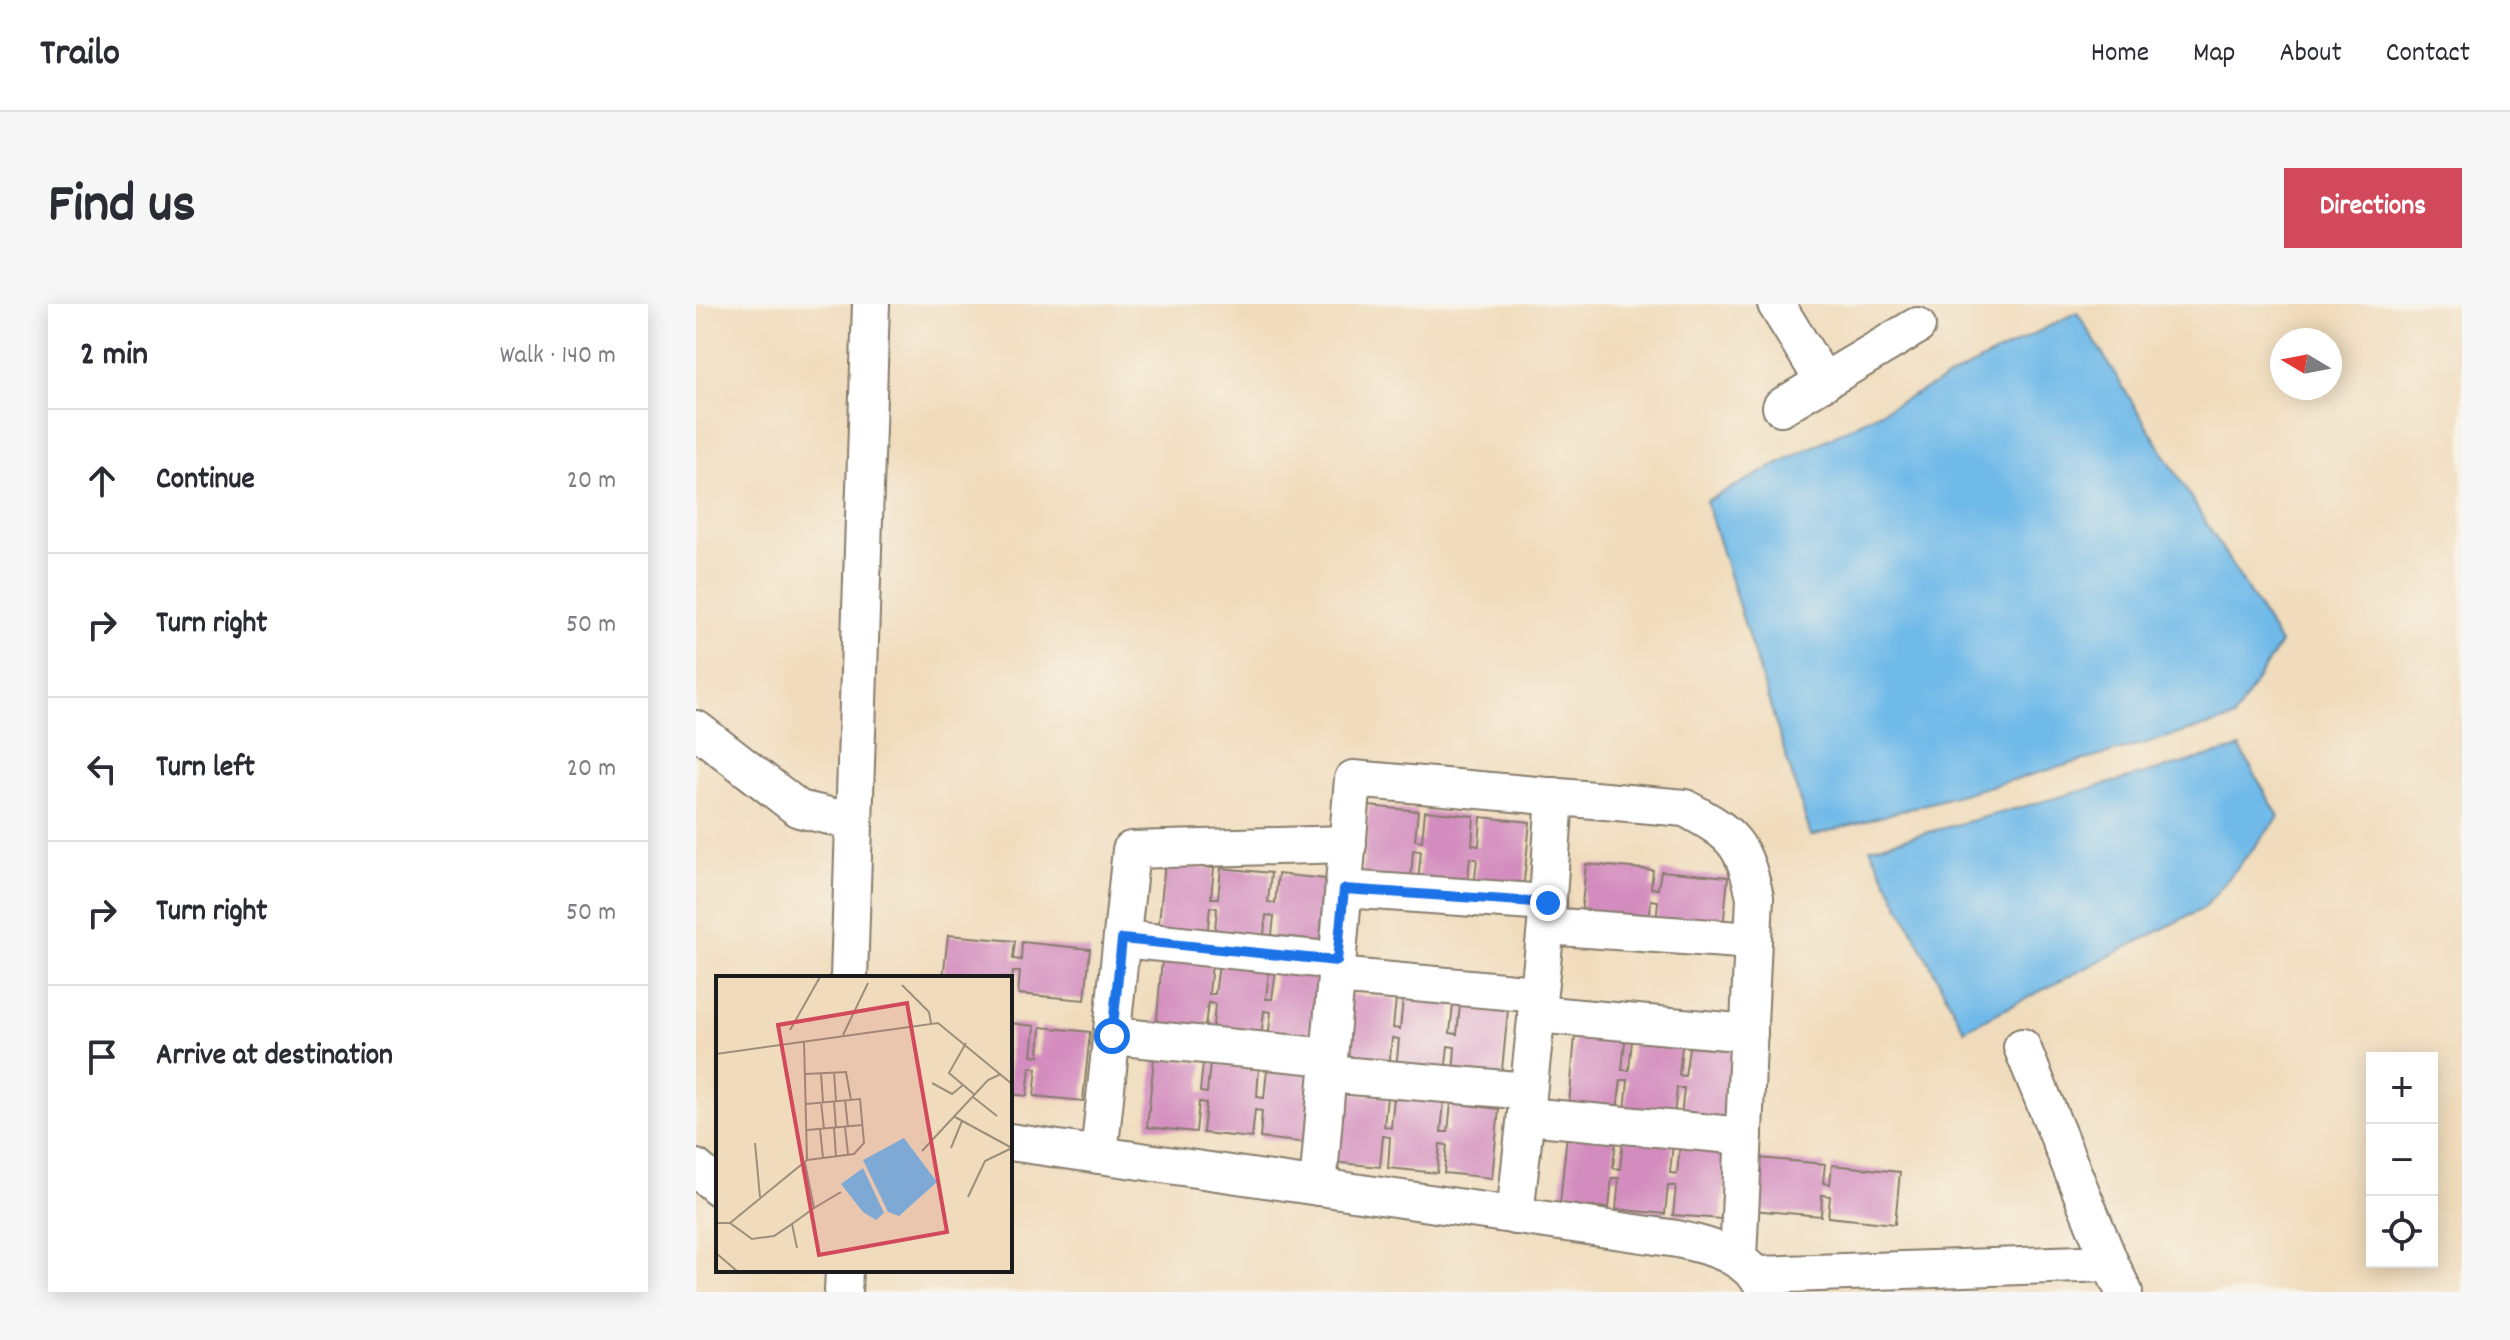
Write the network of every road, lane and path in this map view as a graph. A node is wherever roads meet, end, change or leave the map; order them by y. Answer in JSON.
{"nodes":[{"id":1,"x":871,"y":304,"type":"edge"},
{"id":2,"x":1776,"y":304,"type":"edge"},
{"id":3,"x":1917,"y":326,"type":"dead end"},
{"id":4,"x":1824,"y":382,"type":"junction"},
{"id":5,"x":1781,"y":407,"type":"dead end"},
{"id":6,"x":696,"y":729,"type":"edge"},
{"id":7,"x":1555,"y":796,"type":"junction"},
{"id":8,"x":851,"y":821,"type":"junction"},
{"id":9,"x":1348,"y":844,"type":"junction"},
{"id":10,"x":1344,"y":889,"type":"junction"},
{"id":11,"x":1547,"y":914,"type":"junction"},
{"id":12,"x":1122,"y":939,"type":"junction"},
{"id":13,"x":1753,"y":941,"type":"junction"},
{"id":14,"x":1337,"y":968,"type":"junction"},
{"id":15,"x":849,"y":976,"type":"edge"},
{"id":16,"x":1537,"y":1004,"type":"junction"},
{"id":17,"x":1749,"y":1033,"type":"junction"},
{"id":18,"x":1112,"y":1036,"type":"junction"},
{"id":19,"x":2022,"y":1047,"type":"dead end"},
{"id":20,"x":1328,"y":1066,"type":"junction"},
{"id":21,"x":1527,"y":1103,"type":"junction"},
{"id":22,"x":1744,"y":1136,"type":"junction"},
{"id":23,"x":1012,"y":1142,"type":"edge"},
{"id":24,"x":1099,"y":1155,"type":"junction"},
{"id":25,"x":696,"y":1168,"type":"edge"},
{"id":26,"x":716,"y":1185,"type":"edge"},
{"id":27,"x":1318,"y":1187,"type":"junction"},
{"id":28,"x":1515,"y":1216,"type":"junction"},
{"id":29,"x":844,"y":1272,"type":"edge"},
{"id":30,"x":1754,"y":1275,"type":"edge"},
{"id":31,"x":2117,"y":1278,"type":"edge"},
{"id":32,"x":843,"y":1292,"type":"edge"}],
"edges":[{"from":1,"to":8,"type":"street"},
{"from":2,"to":4,"type":"street"},
{"from":3,"to":4,"type":"street"},
{"from":4,"to":5,"type":"street"},
{"from":6,"to":8,"type":"street"},
{"from":7,"to":9,"type":"street"},
{"from":7,"to":11,"type":"street"},
{"from":7,"to":13,"type":"street"},
{"from":8,"to":15,"type":"street"},
{"from":9,"to":10,"type":"street"},
{"from":9,"to":12,"type":"street"},
{"from":10,"to":11,"type":"street"},
{"from":10,"to":14,"type":"street"},
{"from":11,"to":13,"type":"street"},
{"from":11,"to":16,"type":"street"},
{"from":12,"to":14,"type":"street"},
{"from":12,"to":18,"type":"street"},
{"from":13,"to":17,"type":"street"},
{"from":14,"to":16,"type":"street"},
{"from":14,"to":20,"type":"street"},
{"from":16,"to":17,"type":"street"},
{"from":16,"to":21,"type":"street"},
{"from":17,"to":22,"type":"street"},
{"from":18,"to":20,"type":"street"},
{"from":18,"to":24,"type":"street"},
{"from":19,"to":31,"type":"street"},
{"from":20,"to":21,"type":"street"},
{"from":20,"to":27,"type":"street"},
{"from":21,"to":22,"type":"street"},
{"from":21,"to":28,"type":"street"},
{"from":22,"to":30,"type":"street"},
{"from":23,"to":24,"type":"street"},
{"from":24,"to":27,"type":"street"},
{"from":25,"to":26,"type":"street"},
{"from":27,"to":28,"type":"street"},
{"from":28,"to":30,"type":"street"},
{"from":29,"to":32,"type":"street"},
{"from":30,"to":31,"type":"street"}]}
